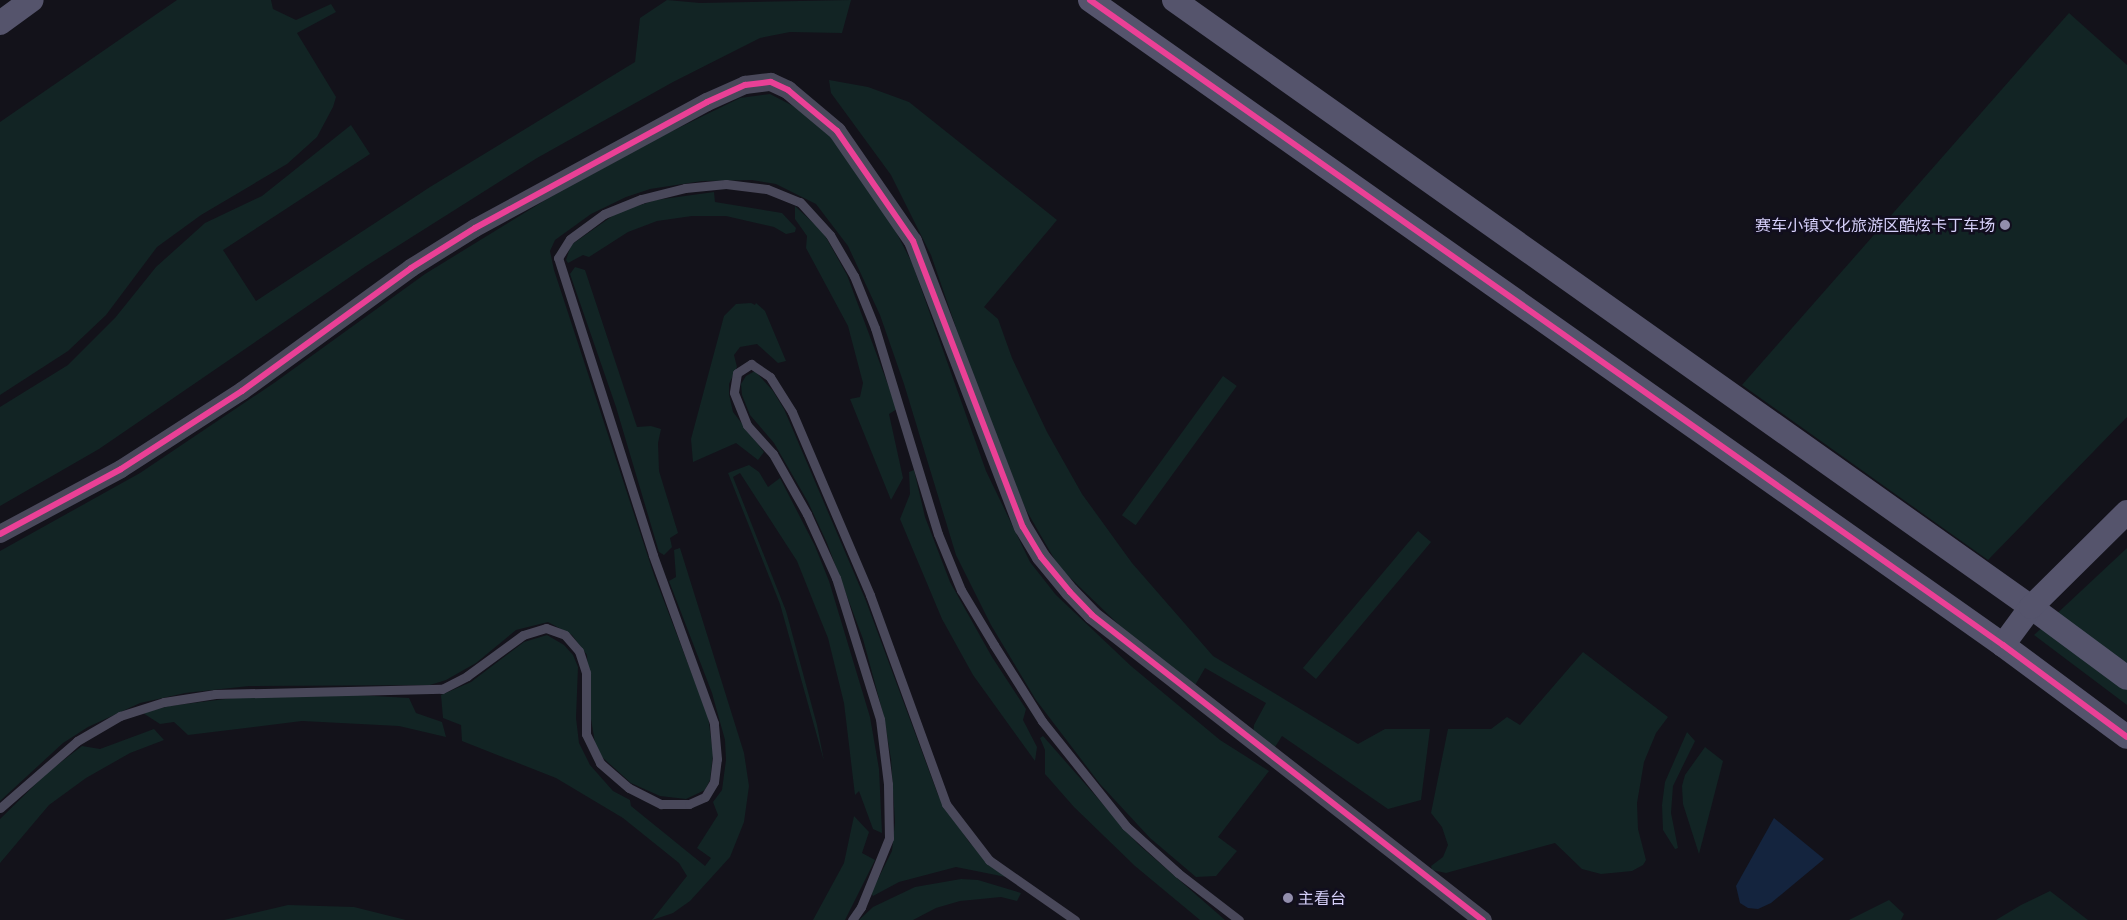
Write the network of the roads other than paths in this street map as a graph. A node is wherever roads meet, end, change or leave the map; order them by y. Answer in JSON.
{"nodes":[{"id":1,"x":32,"y":0,"type":"edge"},
{"id":2,"x":1090,"y":0,"type":"edge"},
{"id":3,"x":1174,"y":0,"type":"edge"},
{"id":4,"x":0,"y":23,"type":"edge"},
{"id":5,"x":2127,"y":512,"type":"edge"},
{"id":6,"x":0,"y":534,"type":"edge"},
{"id":7,"x":2031,"y":607,"type":"junction"},
{"id":8,"x":2003,"y":645,"type":"junction"},
{"id":9,"x":2127,"y":678,"type":"edge"},
{"id":10,"x":2127,"y":737,"type":"edge"},
{"id":11,"x":0,"y":808,"type":"edge"},
{"id":12,"x":852,"y":920,"type":"edge"},
{"id":13,"x":1075,"y":920,"type":"edge"},
{"id":14,"x":1239,"y":920,"type":"edge"},
{"id":15,"x":1483,"y":920,"type":"edge"}],
"edges":[{"from":1,"to":4,"type":"street"},
{"from":2,"to":8,"type":"street"},
{"from":3,"to":7,"type":"street"},
{"from":5,"to":7,"type":"street"},
{"from":6,"to":15,"type":"street"},
{"from":7,"to":8,"type":"street"},
{"from":7,"to":9,"type":"street"},
{"from":8,"to":10,"type":"street"},
{"from":11,"to":14,"type":"lane"},
{"from":12,"to":13,"type":"lane"}]}
